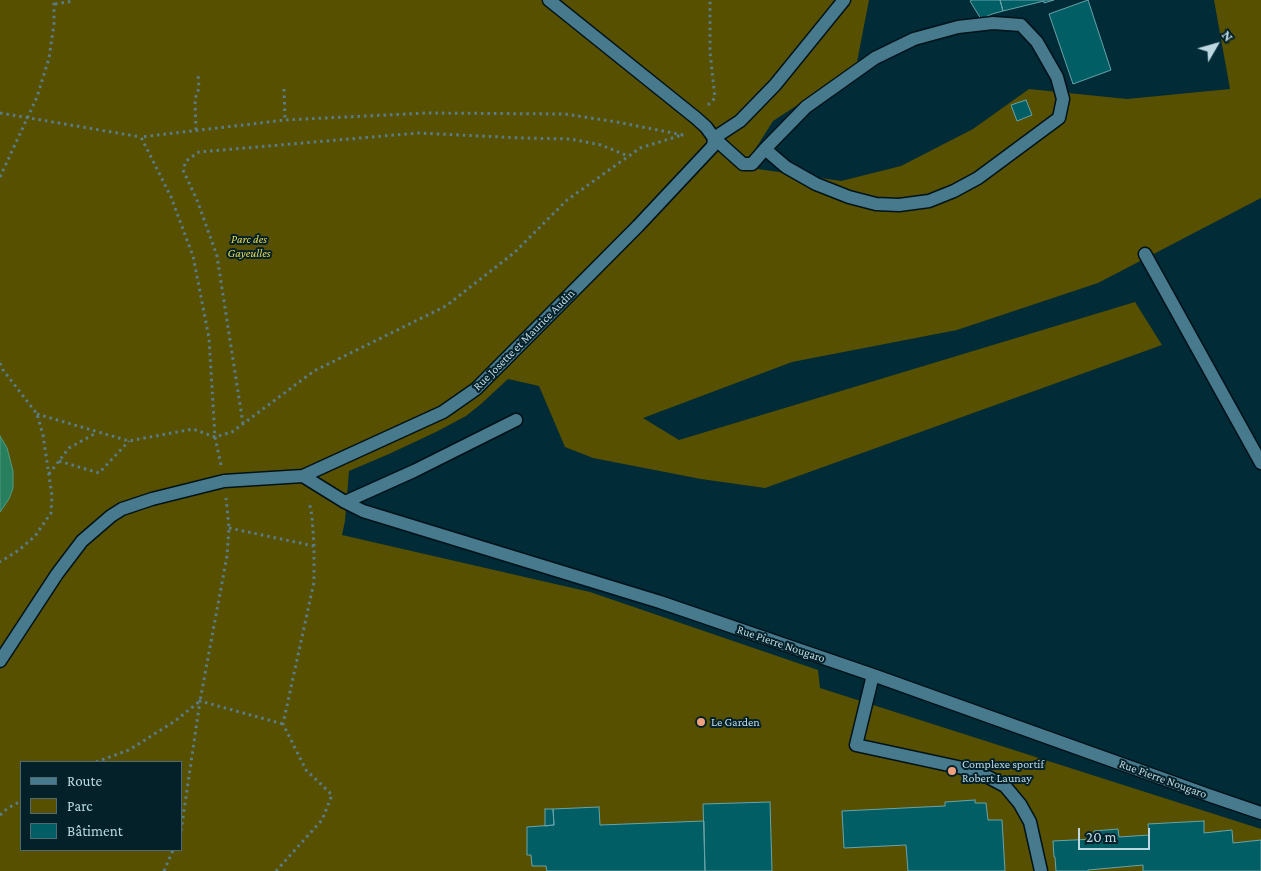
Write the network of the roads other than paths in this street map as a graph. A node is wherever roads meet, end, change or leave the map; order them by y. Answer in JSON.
{"nodes":[{"id":1,"x":549,"y":0,"type":"edge"},
{"id":2,"x":844,"y":0,"type":"edge"},
{"id":3,"x":714,"y":138,"type":"junction"},
{"id":4,"x":765,"y":149,"type":"junction"},
{"id":5,"x":1145,"y":254,"type":"dead end"},
{"id":6,"x":516,"y":420,"type":"dead end"},
{"id":7,"x":1261,"y":464,"type":"edge"},
{"id":8,"x":303,"y":476,"type":"junction"},
{"id":9,"x":345,"y":502,"type":"junction"},
{"id":10,"x":0,"y":661,"type":"edge"},
{"id":11,"x":873,"y":675,"type":"junction"},
{"id":12,"x":1261,"y":813,"type":"edge"},
{"id":13,"x":1041,"y":871,"type":"edge"}],
"edges":[{"from":1,"to":3,"type":"street"},
{"from":2,"to":3,"type":"street"},
{"from":3,"to":4,"type":"street"},
{"from":3,"to":8,"type":"street","name":"Rue Josette et Maurice Audin"},
{"from":4,"to":4,"type":"street"},
{"from":5,"to":7,"type":"street"},
{"from":6,"to":9,"type":"street"},
{"from":8,"to":9,"type":"street","name":"Rue Pierre Nougaro"},
{"from":8,"to":10,"type":"street","name":"Rue Josette et Maurice Audin"},
{"from":9,"to":11,"type":"street","name":"Rue Pierre Nougaro"},
{"from":11,"to":12,"type":"street","name":"Rue Pierre Nougaro"},
{"from":11,"to":13,"type":"street"}]}
